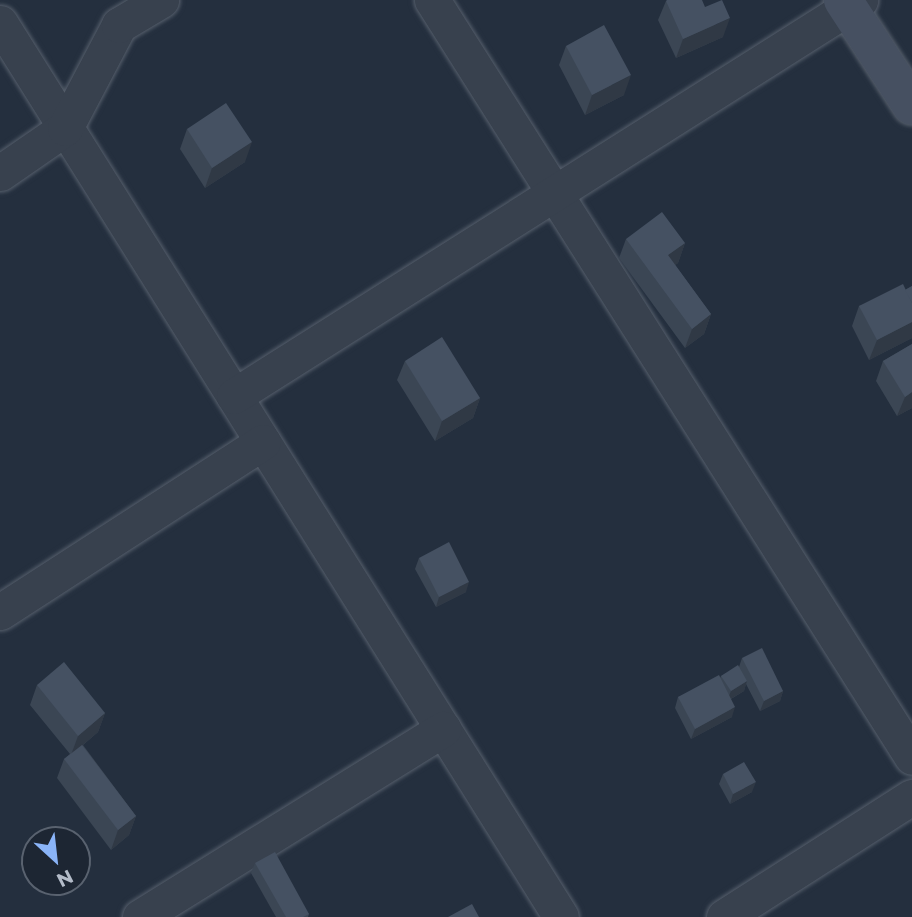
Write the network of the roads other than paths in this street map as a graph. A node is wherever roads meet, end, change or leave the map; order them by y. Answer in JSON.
{"nodes":[{"id":1,"x":161,"y":0,"type":"edge"},
{"id":2,"x":432,"y":0,"type":"edge"},
{"id":3,"x":850,"y":3,"type":"edge"},
{"id":4,"x":0,"y":23,"type":"edge"},
{"id":5,"x":912,"y":106,"type":"edge"},
{"id":6,"x":65,"y":128,"type":"junction"},
{"id":7,"x":0,"y":173,"type":"edge"},
{"id":8,"x":555,"y":193,"type":"junction"},
{"id":9,"x":233,"y":396,"type":"junction"},
{"id":10,"x":263,"y":442,"type":"junction"},
{"id":11,"x":0,"y":612,"type":"edge"},
{"id":12,"x":443,"y":729,"type":"junction"},
{"id":13,"x":912,"y":757,"type":"edge"},
{"id":14,"x":912,"y":797,"type":"edge"},
{"id":15,"x":140,"y":917,"type":"edge"},
{"id":16,"x":561,"y":917,"type":"edge"},
{"id":17,"x":724,"y":917,"type":"edge"}],
"edges":[{"from":1,"to":6,"type":"street"},
{"from":2,"to":8,"type":"street"},
{"from":3,"to":5,"type":"street"},
{"from":3,"to":8,"type":"street"},
{"from":4,"to":6,"type":"street"},
{"from":6,"to":7,"type":"street"},
{"from":6,"to":9,"type":"street"},
{"from":8,"to":9,"type":"street"},
{"from":8,"to":13,"type":"street"},
{"from":9,"to":10,"type":"street"},
{"from":10,"to":11,"type":"street"},
{"from":10,"to":12,"type":"street"},
{"from":12,"to":15,"type":"street"},
{"from":12,"to":16,"type":"street"},
{"from":14,"to":17,"type":"street"}]}
